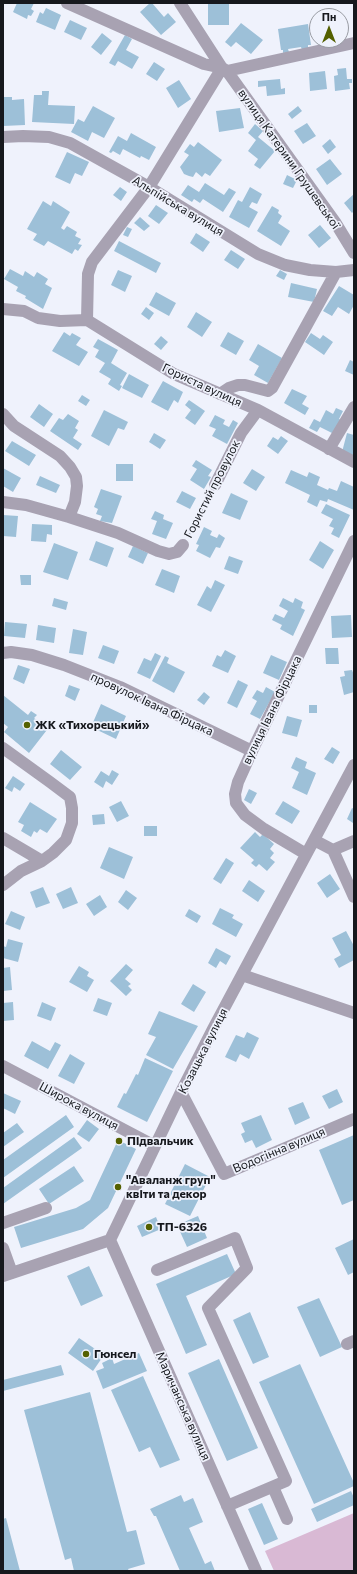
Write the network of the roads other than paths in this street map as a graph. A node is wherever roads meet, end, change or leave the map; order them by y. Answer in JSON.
{"nodes":[{"id":1,"x":67,"y":3,"type":"edge"},
{"id":2,"x":180,"y":3,"type":"edge"},
{"id":3,"x":354,"y":43,"type":"edge"},
{"id":4,"x":225,"y":70,"type":"junction"},
{"id":5,"x":3,"y":137,"type":"edge"},
{"id":6,"x":149,"y":187,"type":"junction"},
{"id":7,"x":354,"y":253,"type":"edge"},
{"id":8,"x":354,"y":270,"type":"edge"},
{"id":9,"x":336,"y":272,"type":"junction"},
{"id":10,"x":3,"y":309,"type":"edge"},
{"id":11,"x":87,"y":320,"type":"junction"},
{"id":12,"x":220,"y":394,"type":"junction"},
{"id":13,"x":354,"y":407,"type":"edge"},
{"id":14,"x":258,"y":410,"type":"junction"},
{"id":15,"x":3,"y":414,"type":"edge"},
{"id":16,"x":329,"y":449,"type":"junction"},
{"id":17,"x":354,"y":462,"type":"edge"},
{"id":18,"x":215,"y":485,"type":"road end"},
{"id":19,"x":3,"y":502,"type":"edge"},
{"id":20,"x":69,"y":517,"type":"junction"},
{"id":21,"x":354,"y":541,"type":"edge"},
{"id":22,"x":183,"y":545,"type":"road end"},
{"id":23,"x":3,"y":653,"type":"edge"},
{"id":24,"x":3,"y":748,"type":"edge"},
{"id":25,"x":252,"y":751,"type":"junction"},
{"id":26,"x":354,"y":765,"type":"edge"},
{"id":27,"x":3,"y":838,"type":"edge"},
{"id":28,"x":314,"y":840,"type":"junction"},
{"id":29,"x":354,"y":841,"type":"edge"},
{"id":30,"x":333,"y":850,"type":"junction"},
{"id":31,"x":306,"y":854,"type":"junction"},
{"id":32,"x":42,"y":861,"type":"junction"},
{"id":33,"x":3,"y":885,"type":"edge"},
{"id":34,"x":354,"y":897,"type":"edge"},
{"id":35,"x":242,"y":975,"type":"junction"},
{"id":36,"x":354,"y":1013,"type":"edge"},
{"id":37,"x":3,"y":1066,"type":"edge"},
{"id":38,"x":181,"y":1092,"type":"junction"},
{"id":39,"x":354,"y":1119,"type":"edge"},
{"id":40,"x":155,"y":1146,"type":"junction"},
{"id":41,"x":46,"y":1208,"type":"dead end"},
{"id":42,"x":3,"y":1223,"type":"edge"},
{"id":43,"x":110,"y":1240,"type":"junction"},
{"id":44,"x":3,"y":1248,"type":"edge"},
{"id":45,"x":157,"y":1270,"type":"dead end"},
{"id":46,"x":7,"y":1274,"type":"edge"},
{"id":47,"x":273,"y":1487,"type":"junction"},
{"id":48,"x":228,"y":1506,"type":"junction"},
{"id":49,"x":287,"y":1518,"type":"dead end"},
{"id":50,"x":256,"y":1571,"type":"edge"}],
"edges":[{"from":1,"to":4,"type":"street"},
{"from":2,"to":4,"type":"street","name":"вулиця Катерини Грушевської"},
{"from":3,"to":4,"type":"street"},
{"from":4,"to":6,"type":"street"},
{"from":4,"to":7,"type":"street","name":"вулиця Катерини Грушевської"},
{"from":5,"to":6,"type":"street","name":"Альпійська вулиця"},
{"from":6,"to":9,"type":"street","name":"Альпійська вулиця"},
{"from":6,"to":11,"type":"street"},
{"from":8,"to":9,"type":"street","name":"Альпійська вулиця"},
{"from":9,"to":12,"type":"street"},
{"from":10,"to":11,"type":"street"},
{"from":11,"to":12,"type":"street","name":"Гориста вулиця"},
{"from":12,"to":14,"type":"street","name":"Гориста вулиця"},
{"from":13,"to":16,"type":"street"},
{"from":14,"to":16,"type":"street","name":"Гориста вулиця"},
{"from":14,"to":18,"type":"street","name":"Гористий провулок"},
{"from":15,"to":20,"type":"street"},
{"from":16,"to":17,"type":"street","name":"Гориста вулиця"},
{"from":19,"to":20,"type":"street"},
{"from":20,"to":22,"type":"street","name":"Гористий провулок"},
{"from":21,"to":25,"type":"street","name":"вулиця Івана Фірцака"},
{"from":23,"to":25,"type":"street","name":"провулок Івана Фірцака"},
{"from":24,"to":32,"type":"street"},
{"from":25,"to":31,"type":"street","name":"вулиця Івана Фірцака"},
{"from":26,"to":28,"type":"street","name":"Козацька вулиця"},
{"from":27,"to":32,"type":"street"},
{"from":28,"to":30,"type":"street"},
{"from":28,"to":31,"type":"street","name":"Козацька вулиця"},
{"from":29,"to":30,"type":"street"},
{"from":30,"to":34,"type":"street"},
{"from":31,"to":35,"type":"street","name":"Козацька вулиця"},
{"from":32,"to":33,"type":"street"},
{"from":35,"to":36,"type":"street"},
{"from":35,"to":38,"type":"street","name":"Козацька вулиця"},
{"from":37,"to":40,"type":"street","name":"Широка вулиця"},
{"from":38,"to":39,"type":"street","name":"Водогінна вулиця"},
{"from":38,"to":40,"type":"street","name":"Козацька вулиця"},
{"from":40,"to":43,"type":"street","name":"Козацька вулиця"},
{"from":41,"to":42,"type":"street"},
{"from":43,"to":46,"type":"street"},
{"from":43,"to":48,"type":"street","name":"Маричанська вулиця"},
{"from":44,"to":46,"type":"street"},
{"from":45,"to":47,"type":"street"},
{"from":47,"to":48,"type":"street"},
{"from":47,"to":49,"type":"street"},
{"from":48,"to":50,"type":"street","name":"Маричанська вулиця"}]}
